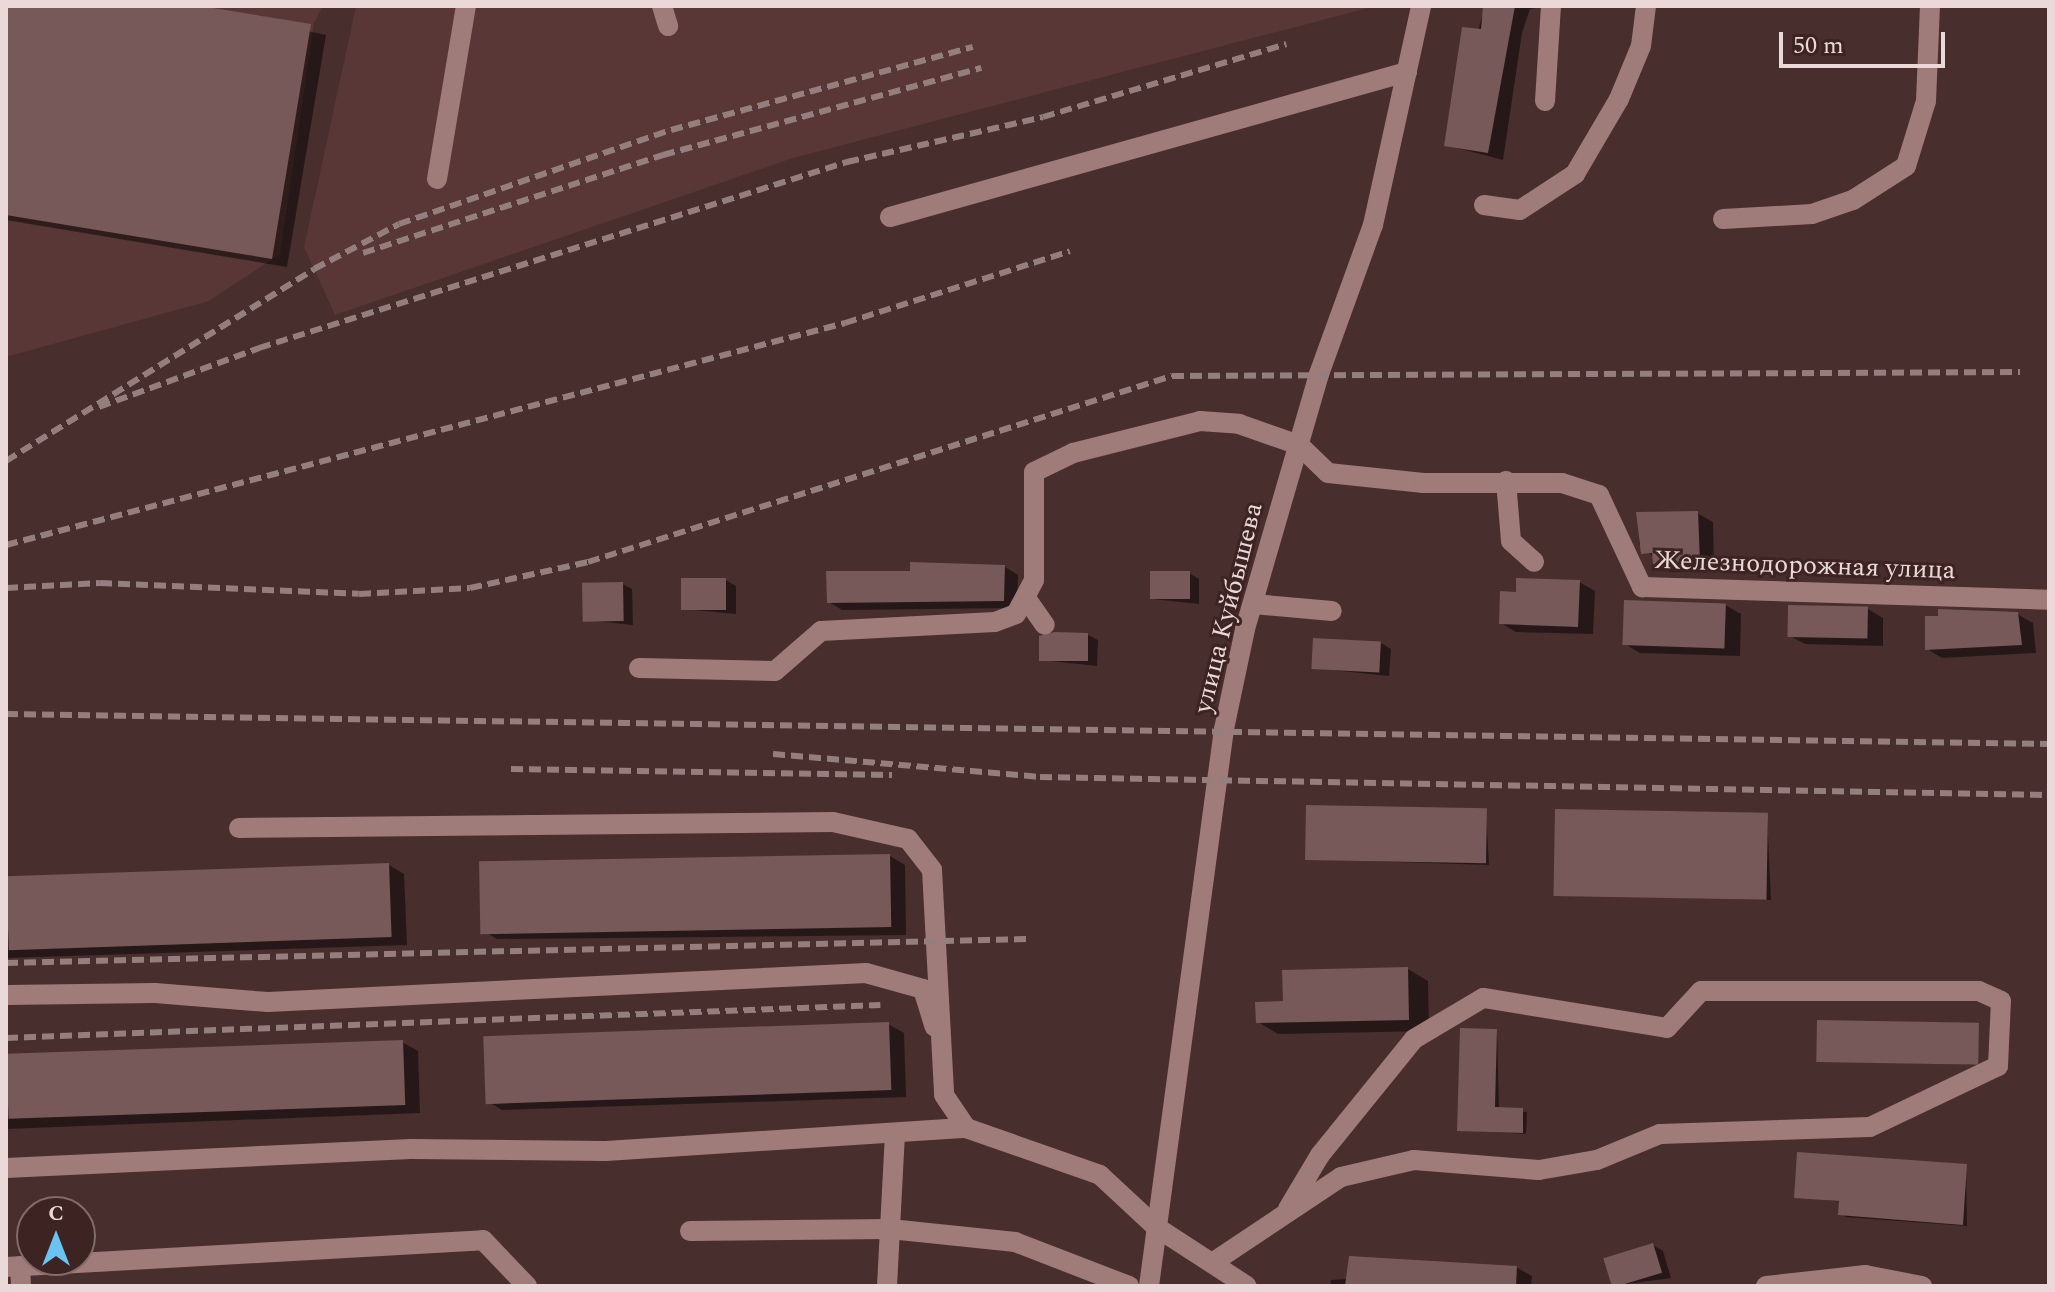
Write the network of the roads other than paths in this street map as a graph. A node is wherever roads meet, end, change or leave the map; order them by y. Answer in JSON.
{"nodes":[{"id":1,"x":466,"y":6,"type":"edge"},
{"id":2,"x":662,"y":6,"type":"edge"},
{"id":3,"x":1421,"y":6,"type":"edge"},
{"id":4,"x":1551,"y":6,"type":"edge"},
{"id":5,"x":1646,"y":6,"type":"edge"},
{"id":6,"x":1930,"y":6,"type":"edge"},
{"id":7,"x":668,"y":26,"type":"dead end"},
{"id":8,"x":1407,"y":72,"type":"junction"},
{"id":9,"x":1545,"y":101,"type":"dead end"},
{"id":10,"x":437,"y":179,"type":"dead end"},
{"id":11,"x":1484,"y":205,"type":"dead end"},
{"id":12,"x":890,"y":217,"type":"dead end"},
{"id":13,"x":1723,"y":219,"type":"dead end"},
{"id":14,"x":1299,"y":445,"type":"junction"},
{"id":15,"x":1506,"y":481,"type":"junction"},
{"id":16,"x":1534,"y":562,"type":"dead end"},
{"id":17,"x":2049,"y":600,"type":"edge"},
{"id":18,"x":1028,"y":601,"type":"junction"},
{"id":19,"x":1254,"y":604,"type":"junction"},
{"id":20,"x":1332,"y":611,"type":"dead end"},
{"id":21,"x":1045,"y":625,"type":"dead end"},
{"id":22,"x":639,"y":668,"type":"dead end"},
{"id":23,"x":239,"y":828,"type":"dead end"},
{"id":24,"x":6,"y":995,"type":"edge"},
{"id":25,"x":941,"y":1049,"type":"junction"},
{"id":26,"x":966,"y":1128,"type":"junction"},
{"id":27,"x":895,"y":1133,"type":"junction"},
{"id":28,"x":6,"y":1168,"type":"edge"},
{"id":29,"x":1288,"y":1209,"type":"junction"},
{"id":30,"x":1156,"y":1227,"type":"junction"},
{"id":31,"x":890,"y":1229,"type":"junction"},
{"id":32,"x":690,"y":1231,"type":"dead end"},
{"id":33,"x":1215,"y":1261,"type":"junction"},
{"id":34,"x":96,"y":1267,"type":"edge"},
{"id":35,"x":1795,"y":1282,"type":"edge"},
{"id":36,"x":527,"y":1286,"type":"edge"},
{"id":37,"x":887,"y":1286,"type":"edge"},
{"id":38,"x":1129,"y":1286,"type":"edge"},
{"id":39,"x":1149,"y":1286,"type":"edge"},
{"id":40,"x":1247,"y":1286,"type":"edge"},
{"id":41,"x":1766,"y":1286,"type":"edge"},
{"id":42,"x":1922,"y":1286,"type":"edge"}],
"edges":[{"from":1,"to":10,"type":"street"},
{"from":2,"to":7,"type":"street"},
{"from":3,"to":8,"type":"street","name":"улица Куйбышева"},
{"from":4,"to":9,"type":"street"},
{"from":5,"to":11,"type":"street"},
{"from":6,"to":13,"type":"street"},
{"from":8,"to":12,"type":"street"},
{"from":8,"to":14,"type":"street","name":"улица Куйбышева"},
{"from":14,"to":15,"type":"street","name":"Железнодорожная улица"},
{"from":14,"to":18,"type":"street","name":"Железнодорожная улица"},
{"from":14,"to":19,"type":"street","name":"улица Куйбышева"},
{"from":15,"to":16,"type":"street"},
{"from":15,"to":17,"type":"street","name":"Железнодорожная улица"},
{"from":18,"to":21,"type":"street"},
{"from":18,"to":22,"type":"street"},
{"from":19,"to":20,"type":"street"},
{"from":19,"to":30,"type":"street","name":"улица Куйбышева"},
{"from":23,"to":25,"type":"street"},
{"from":24,"to":25,"type":"street"},
{"from":25,"to":26,"type":"street"},
{"from":26,"to":27,"type":"street"},
{"from":26,"to":30,"type":"street"},
{"from":27,"to":28,"type":"street"},
{"from":27,"to":31,"type":"street"},
{"from":29,"to":29,"type":"street"},
{"from":29,"to":33,"type":"street"},
{"from":30,"to":33,"type":"street"},
{"from":30,"to":39,"type":"street","name":"улица Куйбышева"},
{"from":31,"to":32,"type":"street"},
{"from":31,"to":37,"type":"street"},
{"from":31,"to":38,"type":"street"},
{"from":33,"to":40,"type":"street"},
{"from":34,"to":36,"type":"street"},
{"from":35,"to":41,"type":"street"},
{"from":35,"to":42,"type":"street"}]}
